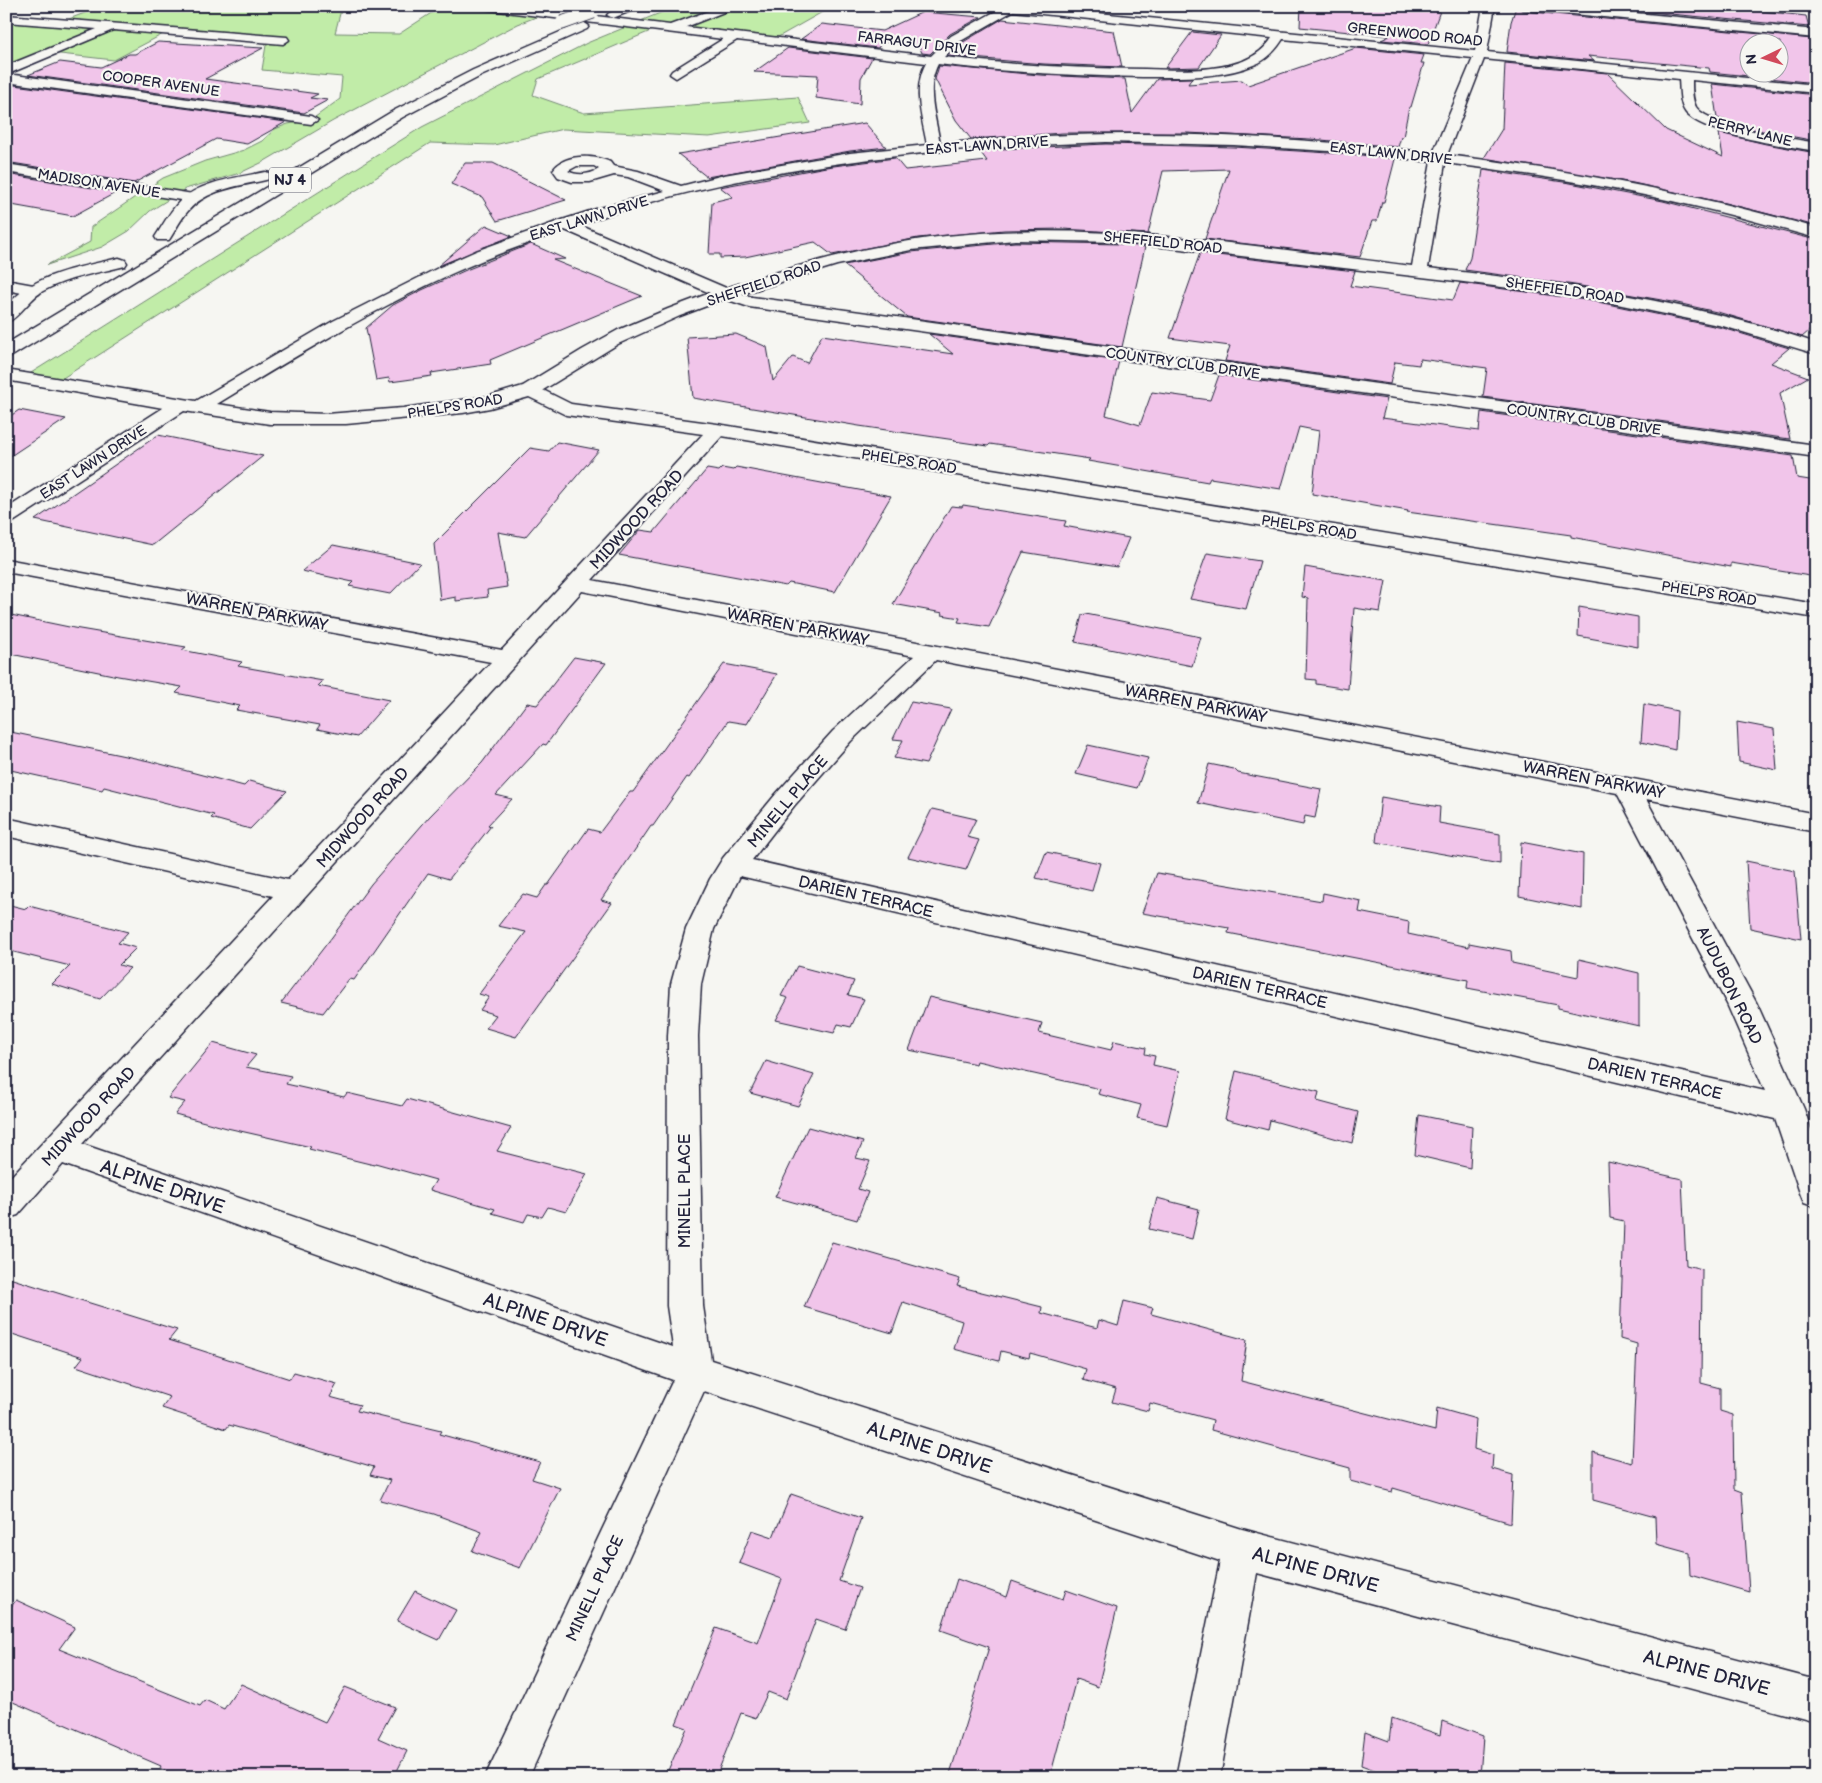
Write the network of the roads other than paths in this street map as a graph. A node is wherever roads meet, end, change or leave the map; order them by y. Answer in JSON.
{"nodes":[{"id":1,"x":482,"y":6,"type":"edge"},
{"id":2,"x":553,"y":6,"type":"edge"},
{"id":3,"x":637,"y":6,"type":"edge"},
{"id":4,"x":733,"y":6,"type":"edge"},
{"id":5,"x":1489,"y":6,"type":"edge"},
{"id":6,"x":1523,"y":6,"type":"edge"},
{"id":7,"x":1013,"y":7,"type":"edge"},
{"id":8,"x":610,"y":10,"type":"edge"},
{"id":9,"x":87,"y":12,"type":"dead end"},
{"id":10,"x":540,"y":13,"type":"junction"},
{"id":11,"x":6,"y":18,"type":"edge"},
{"id":12,"x":61,"y":22,"type":"junction"},
{"id":13,"x":113,"y":26,"type":"junction"},
{"id":14,"x":672,"y":29,"type":"junction"},
{"id":15,"x":1816,"y":34,"type":"edge"},
{"id":16,"x":1280,"y":35,"type":"junction"},
{"id":17,"x":736,"y":36,"type":"junction"},
{"id":18,"x":283,"y":40,"type":"dead end"},
{"id":19,"x":1480,"y":55,"type":"junction"},
{"id":20,"x":934,"y":60,"type":"junction"},
{"id":21,"x":6,"y":71,"type":"edge"},
{"id":22,"x":676,"y":74,"type":"dead end"},
{"id":23,"x":1684,"y":76,"type":"junction"},
{"id":24,"x":6,"y":78,"type":"edge"},
{"id":25,"x":1816,"y":89,"type":"edge"},
{"id":26,"x":381,"y":108,"type":"dead end"},
{"id":27,"x":311,"y":120,"type":"dead end"},
{"id":28,"x":1816,"y":147,"type":"edge"},
{"id":29,"x":934,"y":148,"type":"junction"},
{"id":30,"x":1439,"y":157,"type":"junction"},
{"id":31,"x":6,"y":168,"type":"edge"},
{"id":32,"x":607,"y":171,"type":"dead end"},
{"id":33,"x":680,"y":191,"type":"junction"},
{"id":34,"x":193,"y":198,"type":"junction"},
{"id":35,"x":222,"y":201,"type":"dead end"},
{"id":36,"x":188,"y":222,"type":"dead end"},
{"id":37,"x":564,"y":224,"type":"junction"},
{"id":38,"x":1816,"y":232,"type":"edge"},
{"id":39,"x":163,"y":237,"type":"junction"},
{"id":40,"x":148,"y":246,"type":"dead end"},
{"id":41,"x":133,"y":254,"type":"dead end"},
{"id":42,"x":119,"y":263,"type":"junction"},
{"id":43,"x":1419,"y":271,"type":"junction"},
{"id":44,"x":6,"y":285,"type":"edge"},
{"id":45,"x":79,"y":287,"type":"dead end"},
{"id":46,"x":33,"y":290,"type":"junction"},
{"id":47,"x":726,"y":294,"type":"junction"},
{"id":48,"x":14,"y":319,"type":"edge"},
{"id":49,"x":6,"y":330,"type":"edge"},
{"id":50,"x":1816,"y":349,"type":"edge"},
{"id":51,"x":6,"y":352,"type":"edge"},
{"id":52,"x":6,"y":375,"type":"edge"},
{"id":53,"x":530,"y":390,"type":"junction"},
{"id":54,"x":180,"y":405,"type":"junction"},
{"id":55,"x":201,"y":406,"type":"junction"},
{"id":56,"x":717,"y":430,"type":"junction"},
{"id":57,"x":1816,"y":451,"type":"edge"},
{"id":58,"x":6,"y":518,"type":"edge"},
{"id":59,"x":6,"y":565,"type":"edge"},
{"id":60,"x":576,"y":583,"type":"junction"},
{"id":61,"x":1816,"y":611,"type":"edge"},
{"id":62,"x":931,"y":652,"type":"junction"},
{"id":63,"x":507,"y":658,"type":"junction"},
{"id":64,"x":1626,"y":785,"type":"junction"},
{"id":65,"x":1816,"y":824,"type":"edge"},
{"id":66,"x":6,"y":827,"type":"edge"},
{"id":67,"x":733,"y":865,"type":"junction"},
{"id":68,"x":294,"y":891,"type":"junction"},
{"id":69,"x":1788,"y":1109,"type":"junction"},
{"id":70,"x":57,"y":1149,"type":"junction"},
{"id":71,"x":1816,"y":1193,"type":"edge"},
{"id":72,"x":6,"y":1205,"type":"edge"},
{"id":73,"x":695,"y":1371,"type":"junction"},
{"id":74,"x":1242,"y":1549,"type":"junction"},
{"id":75,"x":1816,"y":1701,"type":"edge"},
{"id":76,"x":506,"y":1777,"type":"edge"},
{"id":77,"x":1198,"y":1777,"type":"edge"}],
"edges":[{"from":1,"to":10,"type":"main road","name":"FARRAGUT DRIVE"},
{"from":2,"to":10,"type":"main road"},
{"from":3,"to":8,"type":"main road","number":"NJ 4"},
{"from":4,"to":14,"type":"main road"},
{"from":5,"to":19,"type":"main road"},
{"from":6,"to":15,"type":"main road"},
{"from":7,"to":16,"type":"main road","name":"GREENWOOD ROAD"},
{"from":7,"to":20,"type":"main road"},
{"from":8,"to":26,"type":"main road","number":"NJ 4","bridge":true},
{"from":8,"to":51,"type":"main road","number":"NJ 4"},
{"from":9,"to":12,"type":"main road"},
{"from":10,"to":14,"type":"main road","name":"FARRAGUT DRIVE"},
{"from":11,"to":12,"type":"main road"},
{"from":12,"to":13,"type":"main road"},
{"from":13,"to":18,"type":"main road"},
{"from":13,"to":21,"type":"main road"},
{"from":14,"to":17,"type":"main road","name":"FARRAGUT DRIVE"},
{"from":16,"to":19,"type":"main road","name":"GREENWOOD ROAD"},
{"from":16,"to":20,"type":"main road","name":"FARRAGUT DRIVE"},
{"from":17,"to":20,"type":"main road","name":"FARRAGUT DRIVE"},
{"from":17,"to":22,"type":"main road"},
{"from":19,"to":23,"type":"main road","name":"GREENWOOD ROAD"},
{"from":19,"to":30,"type":"main road"},
{"from":20,"to":29,"type":"main road"},
{"from":23,"to":25,"type":"main road","name":"GREENWOOD ROAD"},
{"from":23,"to":28,"type":"main road","name":"PERRY LANE"},
{"from":24,"to":27,"type":"main road","name":"COOPER AVENUE"},
{"from":29,"to":30,"type":"main road","name":"EAST LAWN DRIVE"},
{"from":29,"to":33,"type":"main road","name":"EAST LAWN DRIVE"},
{"from":30,"to":38,"type":"main road","name":"EAST LAWN DRIVE"},
{"from":30,"to":43,"type":"main road"},
{"from":31,"to":34,"type":"main road","name":"MADISON AVENUE"},
{"from":32,"to":33,"type":"main road"},
{"from":33,"to":37,"type":"main road","name":"EAST LAWN DRIVE"},
{"from":34,"to":35,"type":"main road","number":"NJ 4"},
{"from":34,"to":39,"type":"main road"},
{"from":36,"to":39,"type":"main road"},
{"from":37,"to":47,"type":"main road","name":"COUNTRY CLUB DRIVE"},
{"from":37,"to":55,"type":"main road","name":"EAST LAWN DRIVE"},
{"from":39,"to":40,"type":"main road"},
{"from":41,"to":42,"type":"main road"},
{"from":42,"to":45,"type":"main road"},
{"from":42,"to":46,"type":"main road"},
{"from":43,"to":47,"type":"main road","name":"SHEFFIELD ROAD"},
{"from":43,"to":50,"type":"main road","name":"SHEFFIELD ROAD"},
{"from":44,"to":46,"type":"main road"},
{"from":46,"to":48,"type":"main road"},
{"from":47,"to":53,"type":"main road","name":"SHEFFIELD ROAD"},
{"from":47,"to":57,"type":"main road","name":"COUNTRY CLUB DRIVE"},
{"from":48,"to":49,"type":"main road"},
{"from":52,"to":54,"type":"main road","name":"PHELPS ROAD"},
{"from":53,"to":55,"type":"main road","name":"PHELPS ROAD"},
{"from":53,"to":56,"type":"main road","name":"PHELPS ROAD"},
{"from":54,"to":55,"type":"main road","name":"PHELPS ROAD"},
{"from":54,"to":58,"type":"main road","name":"EAST LAWN DRIVE"},
{"from":56,"to":60,"type":"main road","name":"MIDWOOD ROAD"},
{"from":56,"to":61,"type":"main road","name":"PHELPS ROAD"},
{"from":59,"to":63,"type":"main road","name":"WARREN PARKWAY"},
{"from":60,"to":62,"type":"main road","name":"WARREN PARKWAY"},
{"from":60,"to":63,"type":"main road","name":"MIDWOOD ROAD"},
{"from":62,"to":64,"type":"main road","name":"WARREN PARKWAY"},
{"from":62,"to":67,"type":"main road","name":"MINELL PLACE"},
{"from":63,"to":68,"type":"main road","name":"MIDWOOD ROAD"},
{"from":64,"to":65,"type":"main road","name":"WARREN PARKWAY"},
{"from":64,"to":69,"type":"main road","name":"AUDUBON ROAD"},
{"from":66,"to":68,"type":"main road"},
{"from":67,"to":69,"type":"main road","name":"DARIEN TERRACE"},
{"from":67,"to":73,"type":"main road","name":"MINELL PLACE"},
{"from":68,"to":70,"type":"main road","name":"MIDWOOD ROAD"},
{"from":69,"to":71,"type":"main road","name":"AUDUBON ROAD"},
{"from":70,"to":72,"type":"main road","name":"MIDWOOD ROAD"},
{"from":70,"to":73,"type":"main road","name":"ALPINE DRIVE"},
{"from":73,"to":74,"type":"main road","name":"ALPINE DRIVE"},
{"from":73,"to":76,"type":"main road","name":"MINELL PLACE"},
{"from":74,"to":75,"type":"main road","name":"ALPINE DRIVE"},
{"from":74,"to":77,"type":"main road"}]}
